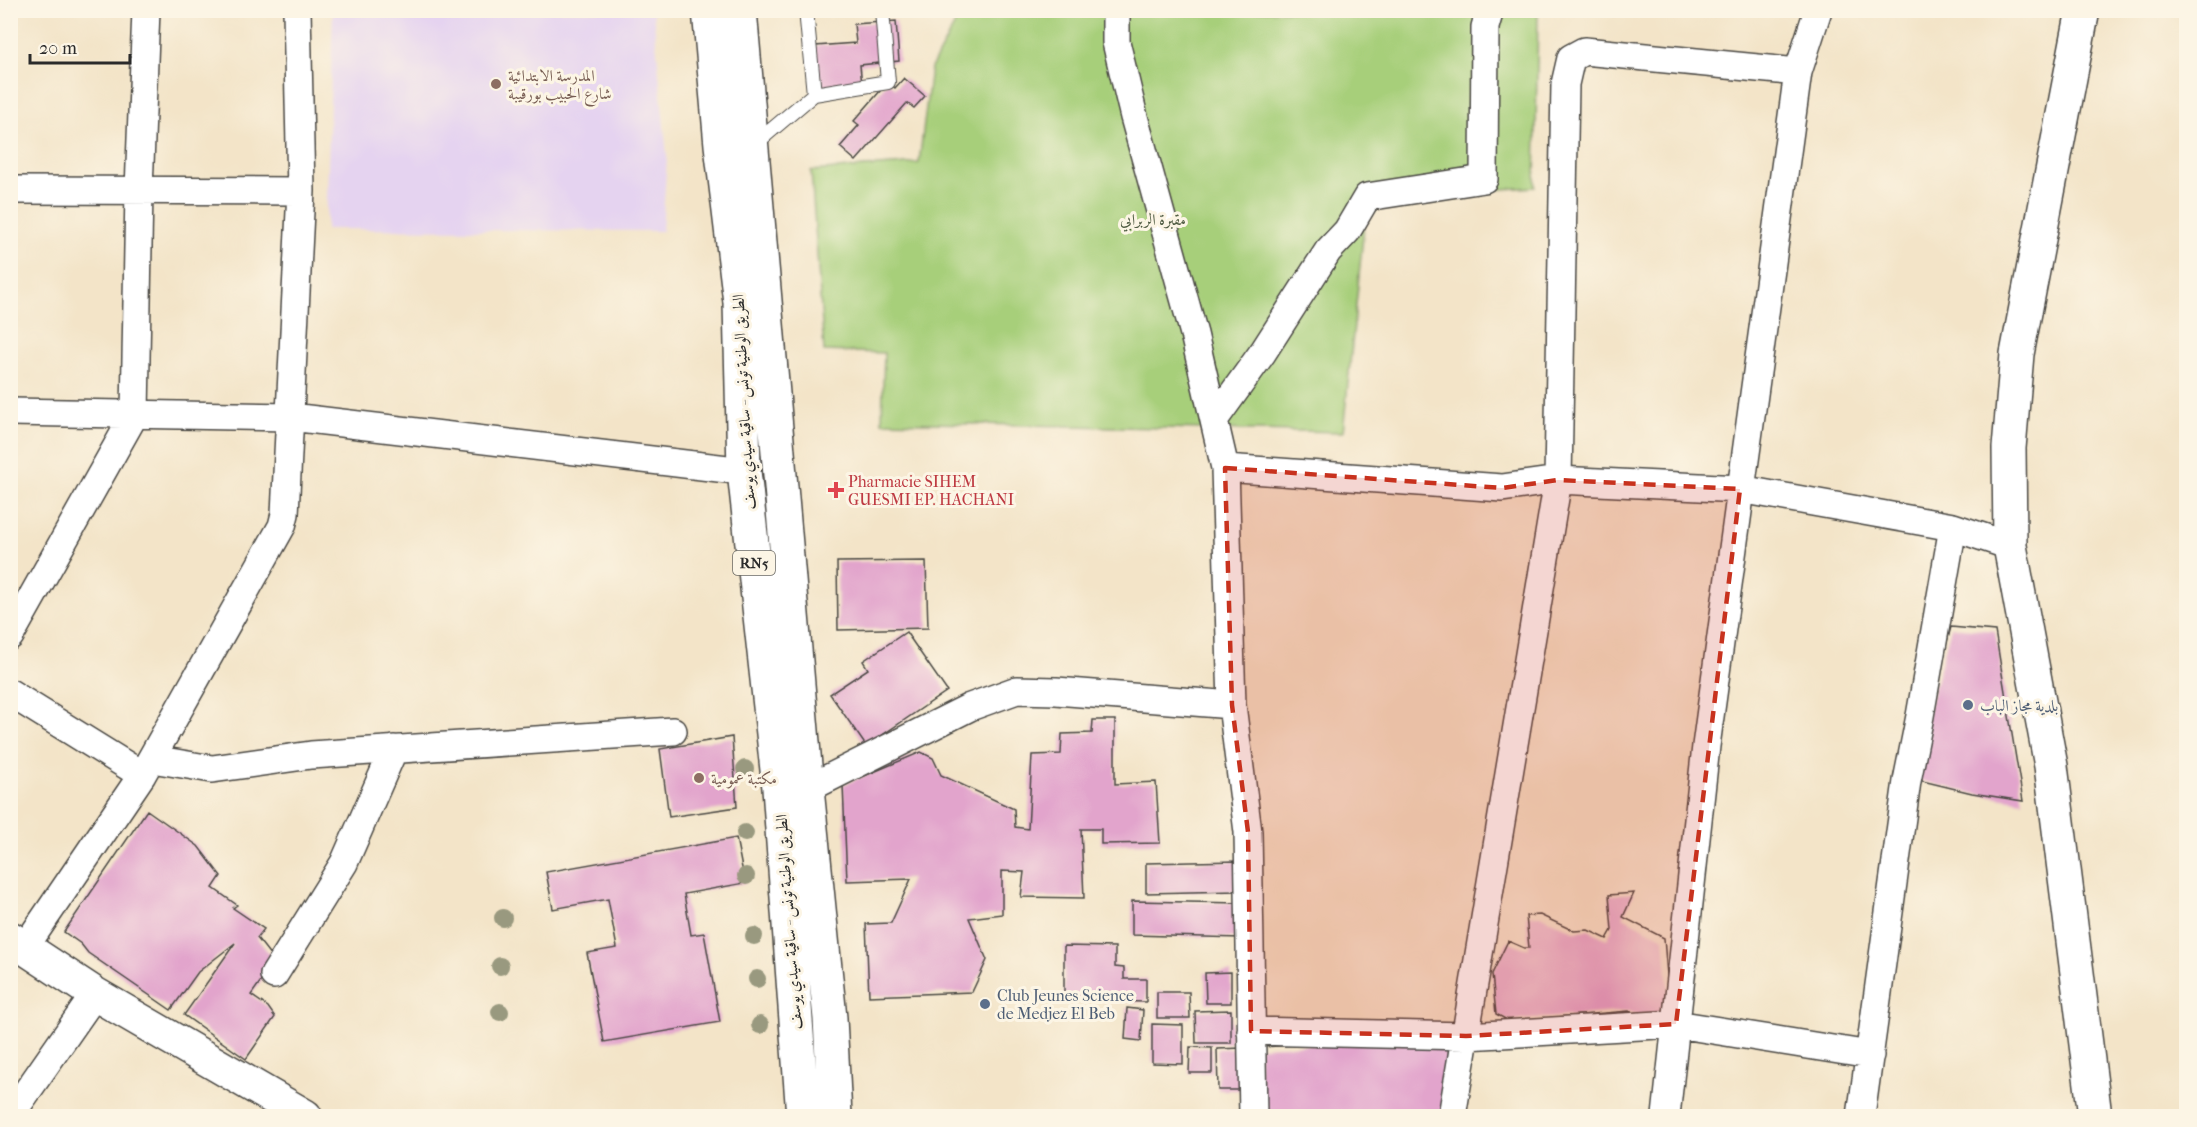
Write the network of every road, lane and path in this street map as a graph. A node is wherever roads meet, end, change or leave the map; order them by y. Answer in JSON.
{"nodes":[{"id":1,"x":146,"y":10,"type":"edge"},
{"id":2,"x":297,"y":10,"type":"edge"},
{"id":3,"x":709,"y":10,"type":"edge"},
{"id":4,"x":740,"y":10,"type":"edge"},
{"id":5,"x":806,"y":10,"type":"edge"},
{"id":6,"x":882,"y":10,"type":"edge"},
{"id":7,"x":1116,"y":10,"type":"edge"},
{"id":8,"x":1490,"y":10,"type":"edge"},
{"id":9,"x":1818,"y":10,"type":"edge"},
{"id":10,"x":2082,"y":10,"type":"edge"},
{"id":11,"x":1798,"y":72,"type":"junction"},
{"id":12,"x":814,"y":94,"type":"junction"},
{"id":13,"x":753,"y":146,"type":"junction"},
{"id":14,"x":10,"y":190,"type":"edge"},
{"id":15,"x":139,"y":190,"type":"junction"},
{"id":16,"x":301,"y":191,"type":"junction"},
{"id":17,"x":10,"y":412,"type":"edge"},
{"id":18,"x":135,"y":414,"type":"junction"},
{"id":19,"x":291,"y":417,"type":"junction"},
{"id":20,"x":1214,"y":420,"type":"junction"},
{"id":21,"x":1225,"y":468,"type":"junction"},
{"id":22,"x":744,"y":471,"type":"junction"},
{"id":23,"x":1558,"y":480,"type":"junction"},
{"id":24,"x":1740,"y":489,"type":"junction"},
{"id":25,"x":1953,"y":527,"type":"junction"},
{"id":26,"x":2010,"y":546,"type":"junction"},
{"id":27,"x":10,"y":636,"type":"edge"},
{"id":28,"x":10,"y":693,"type":"edge"},
{"id":29,"x":1232,"y":705,"type":"junction"},
{"id":30,"x":673,"y":730,"type":"dead end"},
{"id":31,"x":394,"y":749,"type":"junction"},
{"id":32,"x":147,"y":767,"type":"junction"},
{"id":33,"x":807,"y":789,"type":"junction"},
{"id":34,"x":18,"y":943,"type":"edge"},
{"id":35,"x":274,"y":975,"type":"dead end"},
{"id":36,"x":95,"y":994,"type":"junction"},
{"id":37,"x":1676,"y":1024,"type":"junction"},
{"id":38,"x":1251,"y":1031,"type":"junction"},
{"id":39,"x":1466,"y":1036,"type":"junction"},
{"id":40,"x":1870,"y":1055,"type":"junction"},
{"id":41,"x":10,"y":1116,"type":"edge"},
{"id":42,"x":305,"y":1116,"type":"edge"},
{"id":43,"x":803,"y":1116,"type":"edge"},
{"id":44,"x":835,"y":1116,"type":"edge"},
{"id":45,"x":1253,"y":1116,"type":"edge"},
{"id":46,"x":1452,"y":1116,"type":"edge"},
{"id":47,"x":1666,"y":1116,"type":"edge"},
{"id":48,"x":1862,"y":1116,"type":"edge"},
{"id":49,"x":2095,"y":1116,"type":"edge"}],
"edges":[{"from":1,"to":15,"type":"street"},
{"from":2,"to":16,"type":"street"},
{"from":3,"to":22,"type":"main road","name":"الطريق الوطنية تونس - ساقية سيدي يوسف","number":"RN5"},
{"from":4,"to":13,"type":"main road","name":"الطريق الوطنية تونس - ساقية سيدي يوسف","number":"RN5"},
{"from":5,"to":12,"type":"lane"},
{"from":6,"to":12,"type":"lane"},
{"from":7,"to":20,"type":"street"},
{"from":8,"to":20,"type":"street"},
{"from":9,"to":11,"type":"street"},
{"from":10,"to":26,"type":"main road"},
{"from":11,"to":23,"type":"street"},
{"from":11,"to":24,"type":"street"},
{"from":12,"to":13,"type":"lane"},
{"from":13,"to":33,"type":"main road","name":"الطريق الوطنية تونس - ساقية سيدي يوسف","number":"RN5"},
{"from":14,"to":15,"type":"street"},
{"from":15,"to":16,"type":"street"},
{"from":15,"to":18,"type":"street"},
{"from":16,"to":19,"type":"street"},
{"from":17,"to":18,"type":"street"},
{"from":18,"to":19,"type":"street"},
{"from":18,"to":27,"type":"street"},
{"from":19,"to":22,"type":"street"},
{"from":19,"to":32,"type":"street"},
{"from":20,"to":21,"type":"street"},
{"from":21,"to":23,"type":"street"},
{"from":21,"to":29,"type":"street"},
{"from":22,"to":43,"type":"main road","name":"الطريق الوطنية تونس - ساقية سيدي يوسف","number":"RN5"},
{"from":23,"to":24,"type":"street"},
{"from":23,"to":39,"type":"street"},
{"from":24,"to":25,"type":"street"},
{"from":24,"to":37,"type":"street"},
{"from":25,"to":26,"type":"street"},
{"from":25,"to":40,"type":"street"},
{"from":26,"to":49,"type":"main road"},
{"from":28,"to":32,"type":"street"},
{"from":29,"to":33,"type":"street"},
{"from":29,"to":38,"type":"street"},
{"from":30,"to":31,"type":"street"},
{"from":31,"to":32,"type":"street"},
{"from":31,"to":35,"type":"street"},
{"from":32,"to":34,"type":"street"},
{"from":33,"to":44,"type":"main road","name":"الطريق الوطنية تونس - ساقية سيدي يوسف","number":"RN5"},
{"from":34,"to":36,"type":"main road"},
{"from":36,"to":41,"type":"street"},
{"from":36,"to":42,"type":"main road"},
{"from":37,"to":39,"type":"street"},
{"from":37,"to":40,"type":"street"},
{"from":37,"to":47,"type":"street"},
{"from":38,"to":39,"type":"street"},
{"from":38,"to":45,"type":"street"},
{"from":39,"to":46,"type":"street"},
{"from":40,"to":48,"type":"street"}]}
